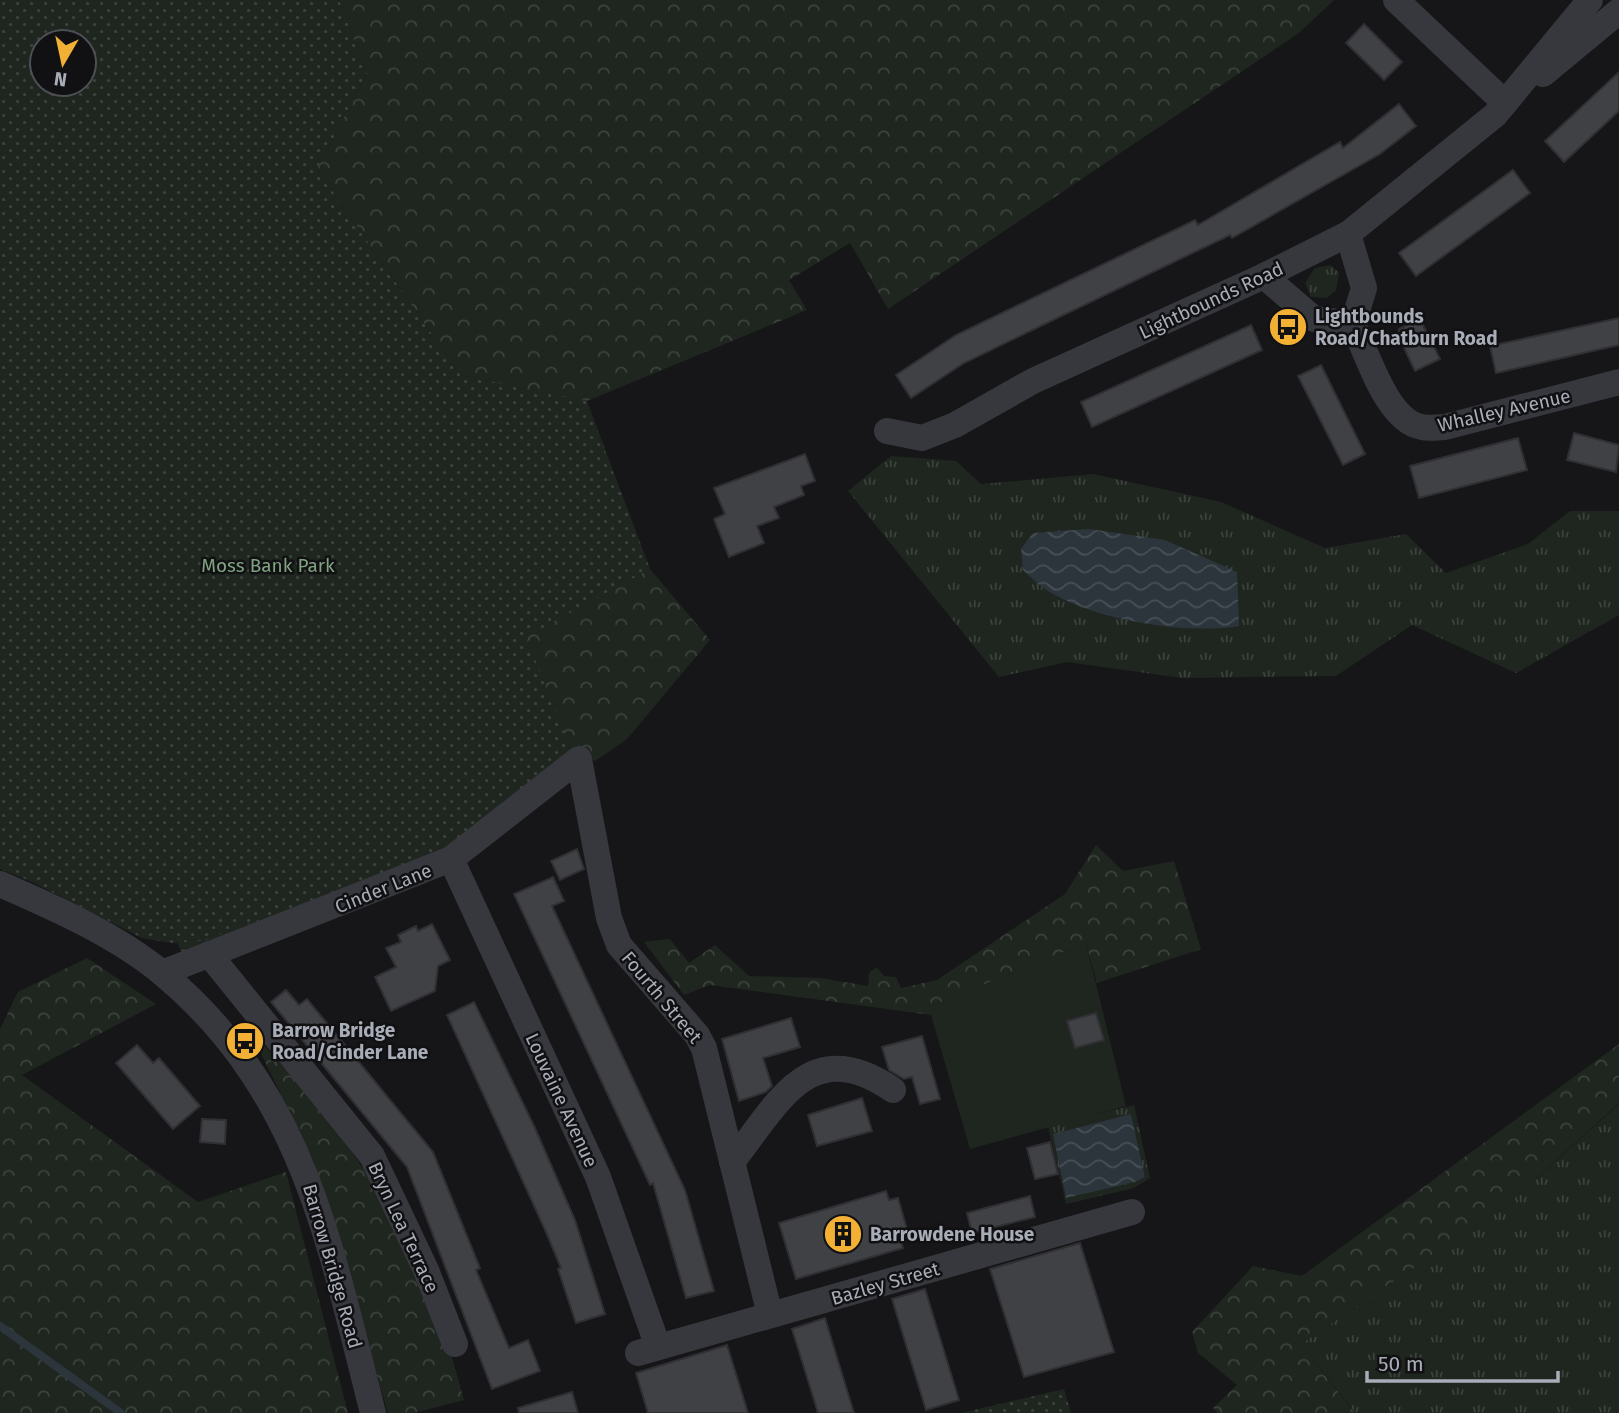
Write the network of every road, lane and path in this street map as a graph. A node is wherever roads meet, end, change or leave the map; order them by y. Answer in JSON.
{"nodes":[{"id":1,"x":1395,"y":0,"type":"edge"},
{"id":2,"x":1590,"y":0,"type":"edge"},
{"id":3,"x":1619,"y":10,"type":"edge"},
{"id":4,"x":1505,"y":103,"type":"junction"},
{"id":5,"x":1348,"y":234,"type":"junction"},
{"id":6,"x":1264,"y":276,"type":"junction"},
{"id":7,"x":1353,"y":324,"type":"junction"},
{"id":8,"x":1619,"y":382,"type":"edge"},
{"id":9,"x":887,"y":431,"type":"dead end"},
{"id":10,"x":579,"y":759,"type":"joint"},
{"id":11,"x":451,"y":859,"type":"junction"},
{"id":12,"x":0,"y":884,"type":"edge"},
{"id":13,"x":209,"y":954,"type":"junction"},
{"id":14,"x":162,"y":973,"type":"junction"},
{"id":15,"x":893,"y":1090,"type":"dead end"},
{"id":16,"x":732,"y":1162,"type":"junction"},
{"id":17,"x":1132,"y":1212,"type":"dead end"},
{"id":18,"x":770,"y":1315,"type":"junction"},
{"id":19,"x":455,"y":1344,"type":"dead end"},
{"id":20,"x":648,"y":1350,"type":"joint"},
{"id":21,"x":373,"y":1413,"type":"edge"}],
"edges":[{"from":1,"to":4,"type":"street"},
{"from":2,"to":4,"type":"street","name":"Lightbounds Road"},
{"from":3,"to":4,"type":"street","name":"Lightbounds Road"},
{"from":4,"to":5,"type":"street","name":"Lightbounds Road"},
{"from":5,"to":6,"type":"street","name":"Lightbounds Road"},
{"from":5,"to":7,"type":"street"},
{"from":6,"to":7,"type":"street"},
{"from":6,"to":9,"type":"street","name":"Lightbounds Road"},
{"from":7,"to":8,"type":"street","name":"Whalley Avenue"},
{"from":10,"to":11,"type":"street","name":"Cinder Lane"},
{"from":10,"to":16,"type":"street","name":"Fourth Street"},
{"from":11,"to":13,"type":"street","name":"Cinder Lane"},
{"from":11,"to":20,"type":"street","name":"Louvaine Avenue"},
{"from":12,"to":14,"type":"street","name":"Barrow Bridge Road"},
{"from":13,"to":14,"type":"street","name":"Cinder Lane"},
{"from":13,"to":19,"type":"street","name":"Bryn Lea Terrace"},
{"from":14,"to":21,"type":"street","name":"Barrow Bridge Road"},
{"from":15,"to":16,"type":"street"},
{"from":16,"to":18,"type":"street","name":"Fourth Street"},
{"from":17,"to":18,"type":"street","name":"Bazley Street"},
{"from":18,"to":20,"type":"street","name":"Bazley Street"}]}
